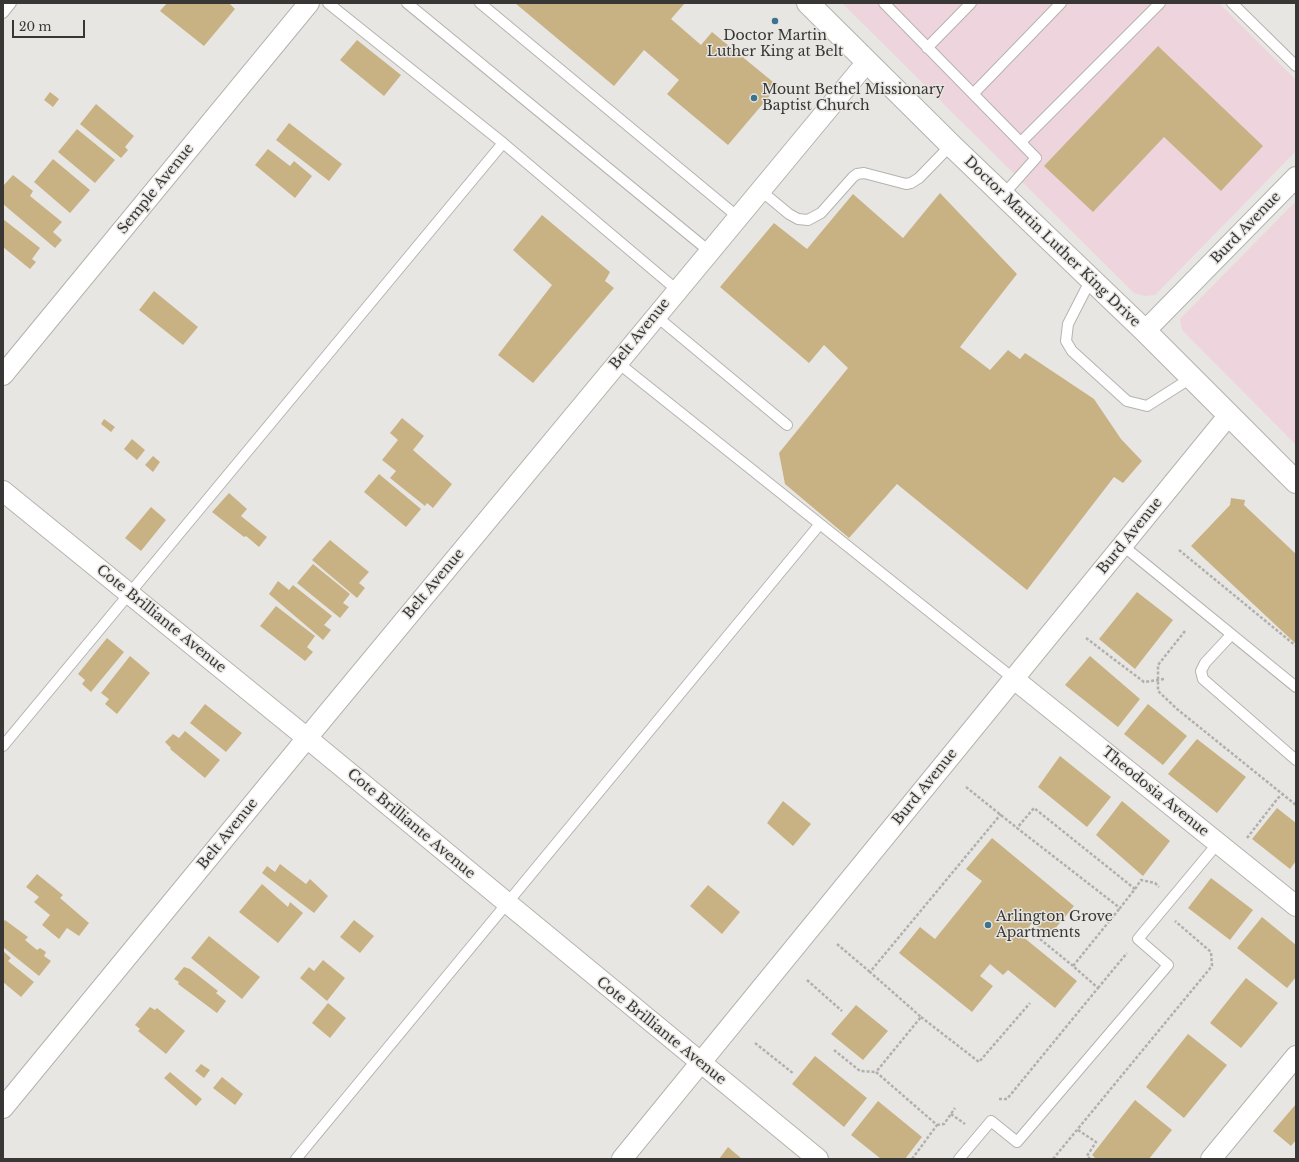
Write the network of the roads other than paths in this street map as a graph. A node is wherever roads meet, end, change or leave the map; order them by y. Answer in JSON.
{"nodes":[{"id":1,"x":11,"y":3,"type":"edge"},
{"id":2,"x":309,"y":3,"type":"edge"},
{"id":3,"x":328,"y":3,"type":"edge"},
{"id":4,"x":407,"y":3,"type":"edge"},
{"id":5,"x":480,"y":3,"type":"edge"},
{"id":6,"x":808,"y":3,"type":"edge"},
{"id":7,"x":884,"y":3,"type":"edge"},
{"id":8,"x":971,"y":3,"type":"edge"},
{"id":9,"x":1061,"y":3,"type":"edge"},
{"id":10,"x":1160,"y":3,"type":"edge"},
{"id":11,"x":1232,"y":3,"type":"edge"},
{"id":12,"x":3,"y":13,"type":"edge"},
{"id":13,"x":927,"y":48,"type":"junction"},
{"id":14,"x":866,"y":62,"type":"junction"},
{"id":15,"x":1296,"y":66,"type":"edge"},
{"id":16,"x":973,"y":94,"type":"junction"},
{"id":17,"x":503,"y":142,"type":"junction"},
{"id":18,"x":1021,"y":142,"type":"junction"},
{"id":19,"x":951,"y":145,"type":"junction"},
{"id":20,"x":1296,"y":176,"type":"edge"},
{"id":21,"x":760,"y":190,"type":"junction"},
{"id":22,"x":1004,"y":195,"type":"junction"},
{"id":23,"x":738,"y":217,"type":"junction"},
{"id":24,"x":709,"y":251,"type":"junction"},
{"id":25,"x":1091,"y":279,"type":"junction"},
{"id":26,"x":678,"y":290,"type":"junction"},
{"id":27,"x":656,"y":316,"type":"junction"},
{"id":28,"x":1145,"y":331,"type":"junction"},
{"id":29,"x":617,"y":362,"type":"junction"},
{"id":30,"x":3,"y":375,"type":"edge"},
{"id":31,"x":1190,"y":378,"type":"junction"},
{"id":32,"x":1228,"y":416,"type":"junction"},
{"id":33,"x":787,"y":425,"type":"dead end"},
{"id":34,"x":1296,"y":482,"type":"edge"},
{"id":35,"x":3,"y":491,"type":"edge"},
{"id":36,"x":820,"y":524,"type":"junction"},
{"id":37,"x":1122,"y":545,"type":"junction"},
{"id":38,"x":128,"y":593,"type":"junction"},
{"id":39,"x":1231,"y":635,"type":"junction"},
{"id":40,"x":1014,"y":679,"type":"junction"},
{"id":41,"x":1296,"y":687,"type":"edge"},
{"id":42,"x":307,"y":738,"type":"junction"},
{"id":43,"x":3,"y":746,"type":"edge"},
{"id":44,"x":1296,"y":760,"type":"edge"},
{"id":45,"x":1218,"y":843,"type":"junction"},
{"id":46,"x":507,"y":904,"type":"junction"},
{"id":47,"x":1296,"y":906,"type":"edge"},
{"id":48,"x":1296,"y":1056,"type":"edge"},
{"id":49,"x":700,"y":1063,"type":"junction"},
{"id":50,"x":3,"y":1108,"type":"edge"},
{"id":51,"x":1215,"y":1158,"type":"edge"},
{"id":52,"x":296,"y":1159,"type":"edge"},
{"id":53,"x":622,"y":1159,"type":"edge"},
{"id":54,"x":818,"y":1159,"type":"edge"},
{"id":55,"x":959,"y":1159,"type":"edge"}],
"edges":[{"from":1,"to":12,"type":"lane"},
{"from":2,"to":30,"type":"street","name":"Semple Avenue"},
{"from":3,"to":17,"type":"lane"},
{"from":4,"to":24,"type":"lane"},
{"from":5,"to":23,"type":"lane"},
{"from":6,"to":14,"type":"main road","name":"Doctor Martin Luther King Drive"},
{"from":7,"to":13,"type":"lane"},
{"from":8,"to":13,"type":"lane"},
{"from":9,"to":16,"type":"lane"},
{"from":10,"to":18,"type":"lane"},
{"from":11,"to":15,"type":"lane"},
{"from":13,"to":16,"type":"lane"},
{"from":14,"to":19,"type":"main road","name":"Doctor Martin Luther King Drive"},
{"from":14,"to":21,"type":"street","name":"Belt Avenue"},
{"from":16,"to":18,"type":"lane"},
{"from":17,"to":26,"type":"lane"},
{"from":17,"to":38,"type":"lane"},
{"from":18,"to":22,"type":"lane"},
{"from":19,"to":21,"type":"lane"},
{"from":19,"to":22,"type":"main road","name":"Doctor Martin Luther King Drive"},
{"from":20,"to":28,"type":"street","name":"Burd Avenue"},
{"from":21,"to":23,"type":"street","name":"Belt Avenue"},
{"from":22,"to":25,"type":"main road","name":"Doctor Martin Luther King Drive"},
{"from":23,"to":24,"type":"street","name":"Belt Avenue"},
{"from":24,"to":26,"type":"street","name":"Belt Avenue"},
{"from":25,"to":28,"type":"main road","name":"Doctor Martin Luther King Drive"},
{"from":25,"to":31,"type":"lane"},
{"from":26,"to":27,"type":"street","name":"Belt Avenue"},
{"from":27,"to":29,"type":"street","name":"Belt Avenue"},
{"from":27,"to":33,"type":"lane"},
{"from":28,"to":31,"type":"main road","name":"Doctor Martin Luther King Drive"},
{"from":29,"to":36,"type":"lane"},
{"from":29,"to":42,"type":"street","name":"Belt Avenue"},
{"from":31,"to":32,"type":"main road","name":"Doctor Martin Luther King Drive"},
{"from":32,"to":34,"type":"main road","name":"Doctor Martin Luther King Drive"},
{"from":32,"to":37,"type":"street","name":"Burd Avenue"},
{"from":35,"to":38,"type":"street","name":"Cote Brilliante Avenue"},
{"from":36,"to":40,"type":"lane"},
{"from":36,"to":46,"type":"lane"},
{"from":37,"to":39,"type":"lane"},
{"from":37,"to":40,"type":"street","name":"Burd Avenue"},
{"from":38,"to":42,"type":"street","name":"Cote Brilliante Avenue"},
{"from":38,"to":43,"type":"lane"},
{"from":39,"to":41,"type":"lane"},
{"from":39,"to":44,"type":"lane"},
{"from":40,"to":45,"type":"street","name":"Theodosia Avenue"},
{"from":40,"to":49,"type":"street","name":"Burd Avenue"},
{"from":42,"to":46,"type":"street","name":"Cote Brilliante Avenue"},
{"from":42,"to":50,"type":"street","name":"Belt Avenue"},
{"from":45,"to":47,"type":"street","name":"Theodosia Avenue"},
{"from":45,"to":55,"type":"lane"},
{"from":46,"to":49,"type":"street","name":"Cote Brilliante Avenue"},
{"from":46,"to":52,"type":"lane"},
{"from":48,"to":51,"type":"street"},
{"from":49,"to":53,"type":"street","name":"Burd Avenue"},
{"from":49,"to":54,"type":"street","name":"Cote Brilliante Avenue"}]}
